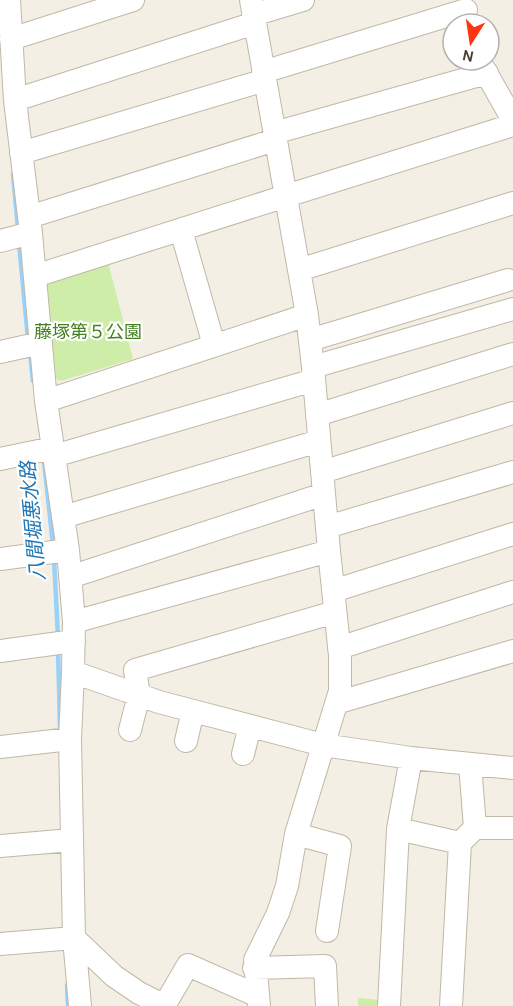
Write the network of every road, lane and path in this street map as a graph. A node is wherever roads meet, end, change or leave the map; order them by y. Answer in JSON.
{"nodes":[{"id":1,"x":9,"y":0,"type":"edge"},
{"id":2,"x":133,"y":0,"type":"edge"},
{"id":3,"x":303,"y":0,"type":"edge"},
{"id":4,"x":466,"y":11,"type":"edge"},
{"id":5,"x":253,"y":13,"type":"edge"},
{"id":6,"x":7,"y":31,"type":"edge"},
{"id":7,"x":468,"y":72,"type":"edge"},
{"id":8,"x":486,"y":72,"type":"edge"},
{"id":9,"x":264,"y":76,"type":"junction"},
{"id":10,"x":15,"y":100,"type":"junction"},
{"id":11,"x":513,"y":120,"type":"edge"},
{"id":12,"x":513,"y":125,"type":"edge"},
{"id":13,"x":275,"y":136,"type":"junction"},
{"id":14,"x":14,"y":142,"type":"edge"},
{"id":15,"x":285,"y":196,"type":"junction"},
{"id":16,"x":513,"y":203,"type":"edge"},
{"id":17,"x":30,"y":225,"type":"junction"},
{"id":18,"x":181,"y":230,"type":"junction"},
{"id":19,"x":0,"y":241,"type":"edge"},
{"id":20,"x":298,"y":270,"type":"junction"},
{"id":21,"x":35,"y":276,"type":"junction"},
{"id":22,"x":508,"y":280,"type":"dead end"},
{"id":23,"x":513,"y":309,"type":"edge"},
{"id":24,"x":307,"y":315,"type":"junction"},
{"id":25,"x":309,"y":340,"type":"junction"},
{"id":26,"x":41,"y":343,"type":"junction"},
{"id":27,"x":214,"y":345,"type":"junction"},
{"id":28,"x":0,"y":352,"type":"edge"},
{"id":29,"x":513,"y":354,"type":"edge"},
{"id":30,"x":313,"y":373,"type":"junction"},
{"id":31,"x":46,"y":400,"type":"junction"},
{"id":32,"x":513,"y":412,"type":"edge"},
{"id":33,"x":317,"y":415,"type":"junction"},
{"id":34,"x":319,"y":441,"type":"junction"},
{"id":35,"x":54,"y":452,"type":"junction"},
{"id":36,"x":0,"y":459,"type":"edge"},
{"id":37,"x":513,"y":472,"type":"edge"},
{"id":38,"x":323,"y":483,"type":"junction"},
{"id":39,"x":63,"y":517,"type":"junction"},
{"id":40,"x":327,"y":527,"type":"junction"},
{"id":41,"x":513,"y":534,"type":"edge"},
{"id":42,"x":68,"y":550,"type":"junction"},
{"id":43,"x":329,"y":551,"type":"junction"},
{"id":44,"x":0,"y":559,"type":"edge"},
{"id":45,"x":70,"y":577,"type":"junction"},
{"id":46,"x":513,"y":592,"type":"edge"},
{"id":47,"x":334,"y":601,"type":"junction"},
{"id":48,"x":74,"y":631,"type":"junction"},
{"id":49,"x":339,"y":648,"type":"junction"},
{"id":50,"x":0,"y":651,"type":"edge"},
{"id":51,"x":513,"y":651,"type":"edge"},
{"id":52,"x":73,"y":672,"type":"junction"},
{"id":53,"x":139,"y":696,"type":"junction"},
{"id":54,"x":336,"y":703,"type":"junction"},
{"id":55,"x":193,"y":711,"type":"junction"},
{"id":56,"x":250,"y":726,"type":"junction"},
{"id":57,"x":130,"y":730,"type":"dead end"},
{"id":58,"x":70,"y":739,"type":"junction"},
{"id":59,"x":186,"y":741,"type":"dead end"},
{"id":60,"x":323,"y":745,"type":"junction"},
{"id":61,"x":0,"y":747,"type":"edge"},
{"id":62,"x":243,"y":754,"type":"dead end"},
{"id":63,"x":411,"y":758,"type":"junction"},
{"id":64,"x":470,"y":764,"type":"junction"},
{"id":65,"x":513,"y":768,"type":"edge"},
{"id":66,"x":513,"y":828,"type":"edge"},
{"id":67,"x":398,"y":829,"type":"junction"},
{"id":68,"x":296,"y":834,"type":"junction"},
{"id":69,"x":467,"y":836,"type":"junction"},
{"id":70,"x":72,"y":840,"type":"junction"},
{"id":71,"x":0,"y":846,"type":"edge"},
{"id":72,"x":327,"y":931,"type":"dead end"},
{"id":73,"x":74,"y":938,"type":"junction"},
{"id":74,"x":0,"y":944,"type":"edge"},
{"id":75,"x":254,"y":968,"type":"junction"},
{"id":76,"x":258,"y":1001,"type":"edge"},
{"id":77,"x":80,"y":1006,"type":"edge"},
{"id":78,"x":164,"y":1006,"type":"edge"},
{"id":79,"x":327,"y":1006,"type":"edge"},
{"id":80,"x":389,"y":1006,"type":"edge"},
{"id":81,"x":451,"y":1006,"type":"edge"}],
"edges":[{"from":1,"to":6,"type":"street"},
{"from":2,"to":6,"type":"street"},
{"from":3,"to":5,"type":"street"},
{"from":4,"to":9,"type":"street"},
{"from":5,"to":9,"type":"street"},
{"from":5,"to":10,"type":"street"},
{"from":6,"to":10,"type":"street"},
{"from":7,"to":13,"type":"street"},
{"from":8,"to":11,"type":"street"},
{"from":9,"to":13,"type":"street"},
{"from":9,"to":14,"type":"street"},
{"from":10,"to":14,"type":"street"},
{"from":12,"to":15,"type":"street"},
{"from":13,"to":15,"type":"street"},
{"from":13,"to":17,"type":"street"},
{"from":14,"to":17,"type":"street"},
{"from":15,"to":18,"type":"street"},
{"from":15,"to":20,"type":"street"},
{"from":16,"to":20,"type":"street"},
{"from":17,"to":19,"type":"street"},
{"from":17,"to":21,"type":"street"},
{"from":18,"to":21,"type":"street"},
{"from":18,"to":27,"type":"street"},
{"from":20,"to":24,"type":"street"},
{"from":21,"to":26,"type":"street"},
{"from":22,"to":25,"type":"street"},
{"from":23,"to":30,"type":"street"},
{"from":24,"to":25,"type":"street"},
{"from":24,"to":27,"type":"street"},
{"from":25,"to":30,"type":"street"},
{"from":26,"to":28,"type":"street"},
{"from":26,"to":31,"type":"street"},
{"from":27,"to":31,"type":"street"},
{"from":29,"to":33,"type":"street"},
{"from":30,"to":33,"type":"street"},
{"from":30,"to":35,"type":"street"},
{"from":31,"to":35,"type":"street"},
{"from":32,"to":38,"type":"street"},
{"from":33,"to":34,"type":"street"},
{"from":34,"to":38,"type":"street"},
{"from":34,"to":39,"type":"street"},
{"from":35,"to":36,"type":"street"},
{"from":35,"to":39,"type":"street"},
{"from":37,"to":40,"type":"street"},
{"from":38,"to":40,"type":"street"},
{"from":38,"to":45,"type":"street"},
{"from":39,"to":42,"type":"street"},
{"from":40,"to":43,"type":"street"},
{"from":41,"to":47,"type":"street"},
{"from":42,"to":44,"type":"street"},
{"from":42,"to":45,"type":"street"},
{"from":43,"to":47,"type":"street"},
{"from":43,"to":48,"type":"street"},
{"from":45,"to":48,"type":"street"},
{"from":46,"to":49,"type":"street"},
{"from":47,"to":49,"type":"street"},
{"from":47,"to":53,"type":"street"},
{"from":48,"to":50,"type":"street"},
{"from":48,"to":52,"type":"street"},
{"from":49,"to":54,"type":"street"},
{"from":51,"to":54,"type":"street"},
{"from":52,"to":53,"type":"street"},
{"from":52,"to":58,"type":"street"},
{"from":53,"to":55,"type":"street"},
{"from":53,"to":57,"type":"street"},
{"from":54,"to":60,"type":"street"},
{"from":55,"to":56,"type":"street"},
{"from":55,"to":59,"type":"street"},
{"from":56,"to":60,"type":"street"},
{"from":56,"to":62,"type":"street"},
{"from":58,"to":61,"type":"street"},
{"from":58,"to":70,"type":"street"},
{"from":60,"to":63,"type":"street"},
{"from":60,"to":68,"type":"street"},
{"from":63,"to":64,"type":"street"},
{"from":63,"to":67,"type":"street"},
{"from":64,"to":65,"type":"street"},
{"from":64,"to":69,"type":"street"},
{"from":66,"to":69,"type":"street"},
{"from":67,"to":69,"type":"street"},
{"from":67,"to":80,"type":"street"},
{"from":68,"to":72,"type":"street"},
{"from":68,"to":75,"type":"street"},
{"from":69,"to":81,"type":"street"},
{"from":70,"to":71,"type":"street"},
{"from":70,"to":73,"type":"street"},
{"from":73,"to":74,"type":"street"},
{"from":73,"to":77,"type":"street"},
{"from":73,"to":78,"type":"street"},
{"from":75,"to":76,"type":"street"},
{"from":75,"to":79,"type":"street"},
{"from":76,"to":78,"type":"street"}]}
